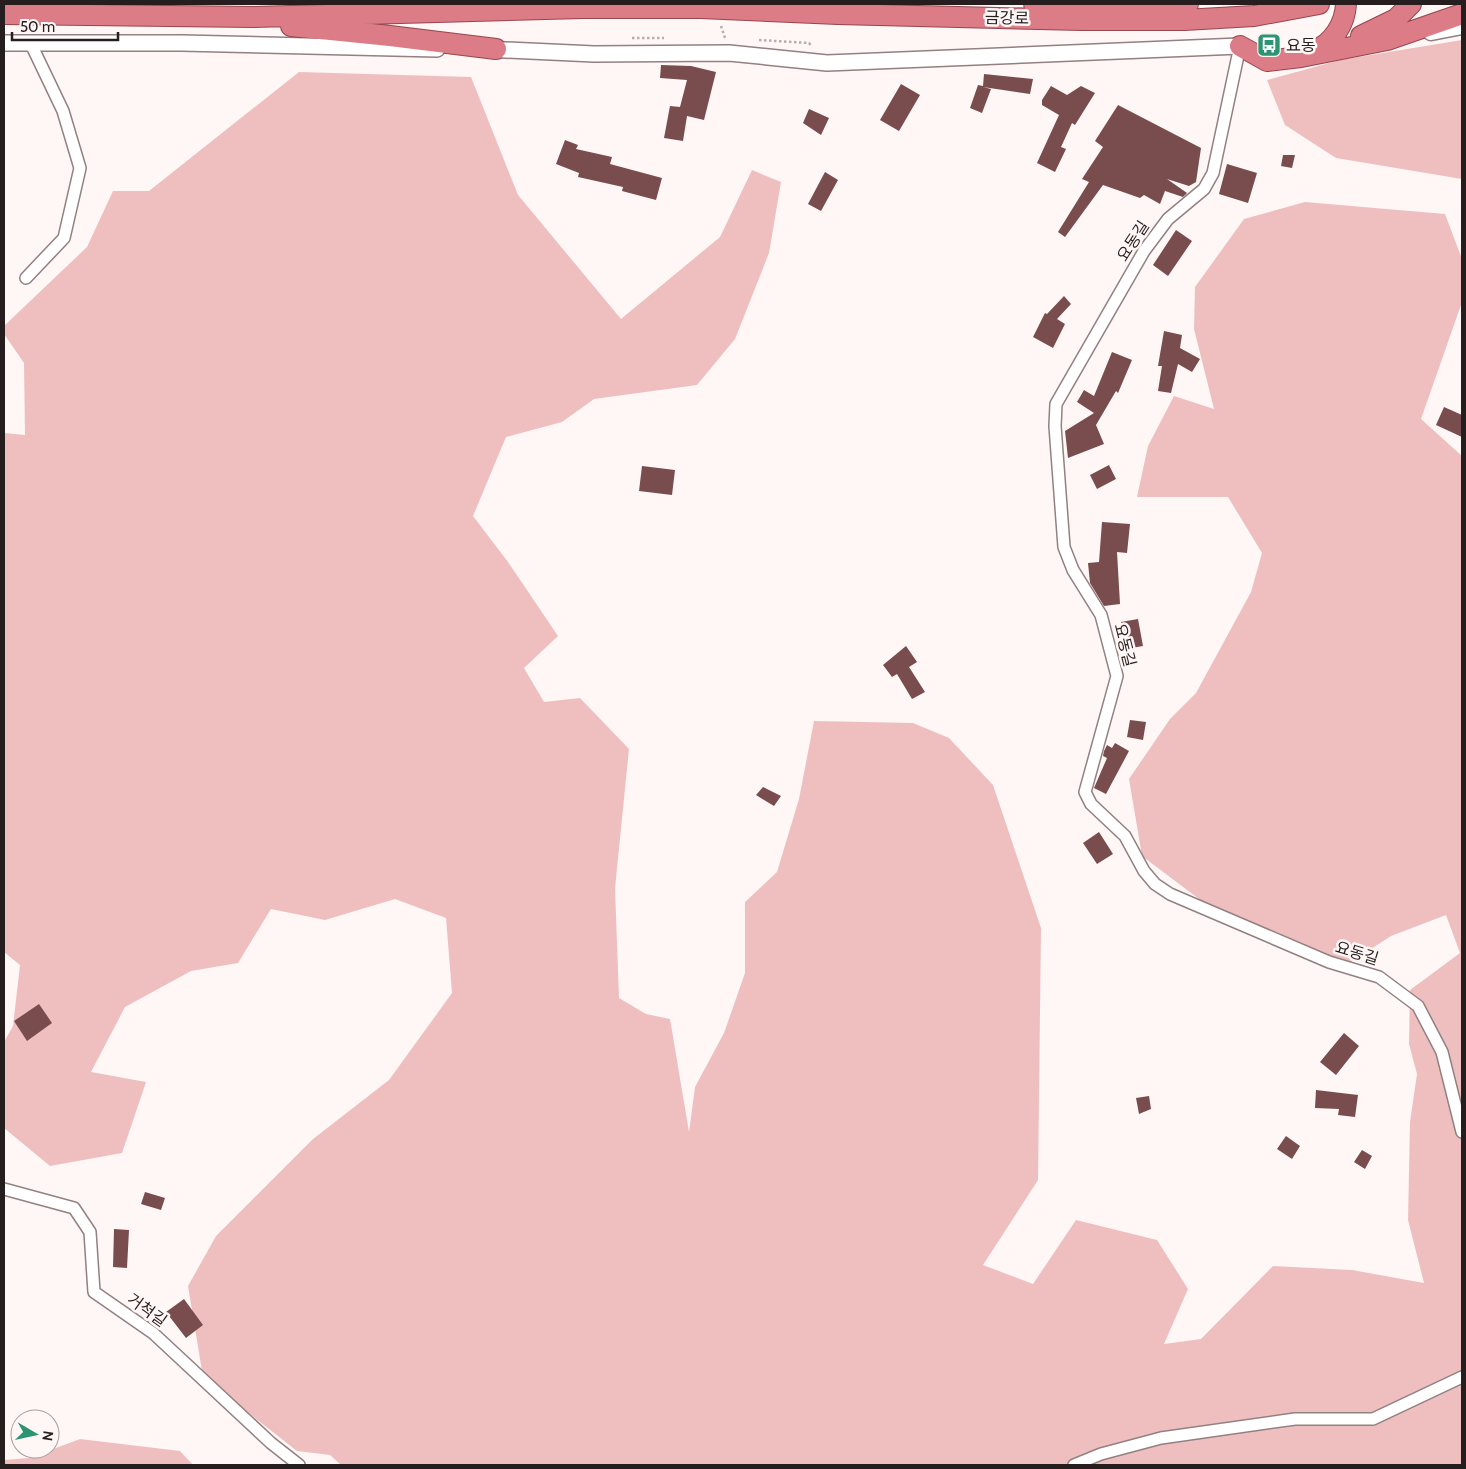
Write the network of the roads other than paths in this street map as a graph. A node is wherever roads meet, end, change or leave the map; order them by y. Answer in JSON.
{"nodes":[{"id":1,"x":1034,"y":4,"type":"edge"},
{"id":2,"x":1188,"y":4,"type":"edge"},
{"id":3,"x":1346,"y":4,"type":"edge"},
{"id":4,"x":1411,"y":4,"type":"edge"},
{"id":5,"x":1312,"y":5,"type":"edge"},
{"id":6,"x":4,"y":16,"type":"edge"},
{"id":7,"x":1462,"y":17,"type":"edge"},
{"id":8,"x":4,"y":42,"type":"edge"},
{"id":9,"x":30,"y":42,"type":"junction"},
{"id":10,"x":1324,"y":44,"type":"junction"},
{"id":11,"x":1240,"y":46,"type":"junction"},
{"id":12,"x":496,"y":49,"type":"junction"},
{"id":13,"x":1301,"y":56,"type":"junction"},
{"id":14,"x":26,"y":278,"type":"dead end"},
{"id":15,"x":1462,"y":1132,"type":"edge"},
{"id":16,"x":4,"y":1189,"type":"edge"},
{"id":17,"x":1462,"y":1377,"type":"edge"},
{"id":18,"x":299,"y":1465,"type":"edge"},
{"id":19,"x":1074,"y":1465,"type":"edge"}],
"edges":[{"from":1,"to":2,"type":"highway","name":"금강로"},
{"from":3,"to":10,"type":"highway"},
{"from":4,"to":10,"type":"highway"},
{"from":5,"to":6,"type":"highway","name":"금강로"},
{"from":6,"to":12,"type":"highway"},
{"from":7,"to":13,"type":"highway"},
{"from":8,"to":9,"type":"street"},
{"from":9,"to":12,"type":"street"},
{"from":9,"to":14,"type":"street"},
{"from":10,"to":11,"type":"highway"},
{"from":10,"to":13,"type":"highway"},
{"from":11,"to":12,"type":"street"},
{"from":11,"to":13,"type":"highway"},
{"from":11,"to":15,"type":"street","name":"요동길"},
{"from":16,"to":18,"type":"street","name":"거척길"},
{"from":17,"to":19,"type":"street"}]}
